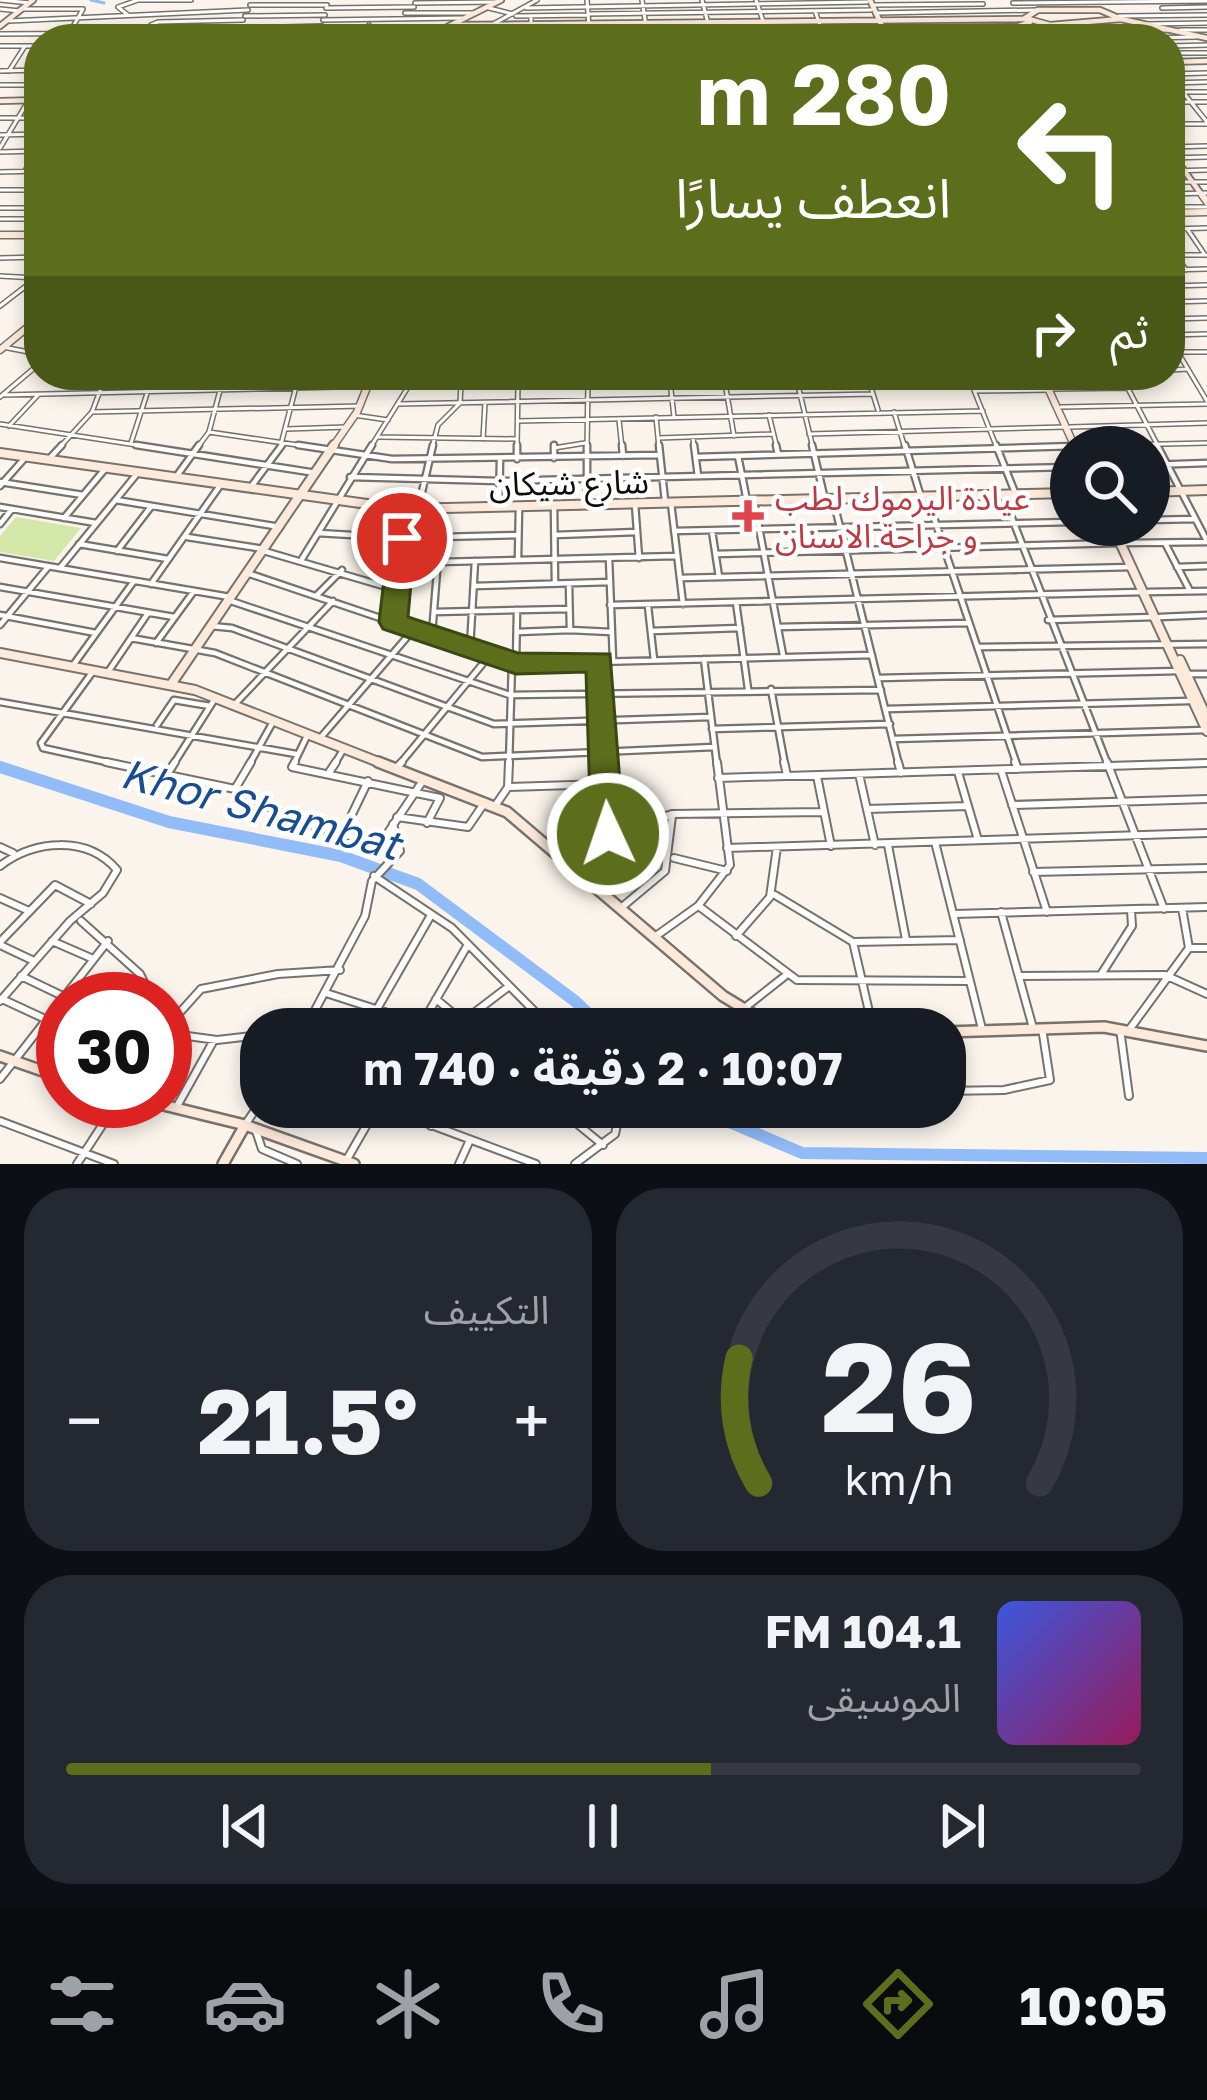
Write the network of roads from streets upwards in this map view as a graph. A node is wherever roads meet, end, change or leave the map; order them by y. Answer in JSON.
{"nodes":[{"id":1,"x":0,"y":0,"type":"edge"},
{"id":2,"x":137,"y":0,"type":"edge"},
{"id":3,"x":188,"y":0,"type":"edge"},
{"id":4,"x":234,"y":0,"type":"edge"},
{"id":5,"x":398,"y":0,"type":"edge"},
{"id":6,"x":537,"y":0,"type":"edge"},
{"id":7,"x":431,"y":1,"type":"edge"},
{"id":8,"x":480,"y":1,"type":"edge"},
{"id":9,"x":501,"y":1,"type":"edge"},
{"id":10,"x":820,"y":1,"type":"edge"},
{"id":11,"x":1109,"y":1,"type":"edge"},
{"id":12,"x":1132,"y":1,"type":"edge"},
{"id":13,"x":1156,"y":1,"type":"edge"},
{"id":14,"x":31,"y":2,"type":"edge"},
{"id":15,"x":703,"y":2,"type":"edge"},
{"id":16,"x":757,"y":2,"type":"edge"},
{"id":17,"x":800,"y":2,"type":"edge"},
{"id":18,"x":919,"y":2,"type":"edge"},
{"id":19,"x":950,"y":2,"type":"edge"},
{"id":20,"x":982,"y":2,"type":"edge"},
{"id":21,"x":1012,"y":2,"type":"edge"},
{"id":22,"x":1087,"y":2,"type":"edge"},
{"id":23,"x":587,"y":3,"type":"edge"},
{"id":24,"x":643,"y":3,"type":"edge"},
{"id":25,"x":812,"y":3,"type":"junction"},
{"id":26,"x":1206,"y":3,"type":"edge"},
{"id":27,"x":266,"y":4,"type":"edge"},
{"id":28,"x":414,"y":4,"type":"edge"},
{"id":29,"x":1065,"y":6,"type":"edge"},
{"id":30,"x":397,"y":7,"type":"junction"},
{"id":31,"x":553,"y":7,"type":"junction"},
{"id":32,"x":489,"y":8,"type":"junction"},
{"id":33,"x":526,"y":8,"type":"junction"},
{"id":34,"x":1038,"y":8,"type":"junction"},
{"id":35,"x":1162,"y":8,"type":"junction"},
{"id":36,"x":1092,"y":9,"type":"junction"},
{"id":37,"x":0,"y":10,"type":"edge"},
{"id":38,"x":21,"y":10,"type":"junction"},
{"id":39,"x":180,"y":10,"type":"junction"},
{"id":40,"x":230,"y":10,"type":"junction"},
{"id":41,"x":247,"y":10,"type":"edge"},
{"id":42,"x":760,"y":11,"type":"junction"},
{"id":43,"x":814,"y":11,"type":"junction"},
{"id":44,"x":956,"y":11,"type":"junction"},
{"id":45,"x":971,"y":11,"type":"junction"},
{"id":46,"x":705,"y":12,"type":"junction"},
{"id":47,"x":924,"y":12,"type":"junction"},
{"id":48,"x":429,"y":13,"type":"junction"},
{"id":49,"x":476,"y":13,"type":"junction"},
{"id":50,"x":644,"y":14,"type":"junction"},
{"id":51,"x":511,"y":15,"type":"junction"},
{"id":52,"x":588,"y":15,"type":"junction"},
{"id":53,"x":987,"y":15,"type":"junction"},
{"id":54,"x":1207,"y":15,"type":"edge"},
{"id":55,"x":258,"y":16,"type":"junction"},
{"id":56,"x":404,"y":16,"type":"junction"},
{"id":57,"x":440,"y":16,"type":"junction"},
{"id":58,"x":531,"y":16,"type":"junction"},
{"id":59,"x":552,"y":16,"type":"junction"},
{"id":60,"x":1160,"y":16,"type":"junction"},
{"id":61,"x":1168,"y":16,"type":"junction"},
{"id":62,"x":131,"y":17,"type":"junction"},
{"id":63,"x":464,"y":18,"type":"junction"},
{"id":64,"x":928,"y":19,"type":"junction"},
{"id":65,"x":976,"y":19,"type":"junction"},
{"id":66,"x":1024,"y":19,"type":"junction"},
{"id":67,"x":79,"y":20,"type":"junction"},
{"id":68,"x":324,"y":20,"type":"edge"},
{"id":69,"x":371,"y":20,"type":"junction"},
{"id":70,"x":1121,"y":20,"type":"junction"},
{"id":71,"x":225,"y":21,"type":"junction"},
{"id":72,"x":818,"y":21,"type":"junction"},
{"id":73,"x":877,"y":21,"type":"edge"},
{"id":74,"x":708,"y":22,"type":"junction"},
{"id":75,"x":763,"y":22,"type":"junction"},
{"id":76,"x":678,"y":23,"type":"joint"},
{"id":77,"x":939,"y":23,"type":"junction"},
{"id":78,"x":3,"y":24,"type":"edge"},
{"id":79,"x":76,"y":24,"type":"edge"},
{"id":80,"x":154,"y":24,"type":"edge"},
{"id":81,"x":224,"y":24,"type":"edge"},
{"id":82,"x":370,"y":24,"type":"edge"},
{"id":83,"x":454,"y":24,"type":"edge"},
{"id":84,"x":455,"y":24,"type":"edge"},
{"id":85,"x":494,"y":24,"type":"edge"},
{"id":86,"x":532,"y":24,"type":"edge"},
{"id":87,"x":589,"y":24,"type":"joint"},
{"id":88,"x":646,"y":24,"type":"junction"},
{"id":89,"x":819,"y":24,"type":"edge"},
{"id":90,"x":934,"y":24,"type":"edge"},
{"id":91,"x":956,"y":24,"type":"edge"},
{"id":92,"x":990,"y":24,"type":"edge"},
{"id":93,"x":1000,"y":24,"type":"edge"},
{"id":94,"x":1015,"y":24,"type":"edge"},
{"id":95,"x":1059,"y":24,"type":"edge"},
{"id":96,"x":1098,"y":24,"type":"edge"},
{"id":97,"x":1130,"y":24,"type":"edge"},
{"id":98,"x":1166,"y":24,"type":"edge"},
{"id":99,"x":1204,"y":39,"type":"edge"},
{"id":100,"x":24,"y":47,"type":"edge"},
{"id":101,"x":1185,"y":53,"type":"joint"},
{"id":102,"x":1185,"y":61,"type":"edge"},
{"id":103,"x":1192,"y":62,"type":"junction"},
{"id":104,"x":1207,"y":62,"type":"edge"},
{"id":105,"x":24,"y":70,"type":"edge"},
{"id":106,"x":0,"y":71,"type":"edge"},
{"id":107,"x":8,"y":71,"type":"junction"},
{"id":108,"x":1185,"y":95,"type":"edge"},
{"id":109,"x":1190,"y":102,"type":"junction"},
{"id":110,"x":1207,"y":102,"type":"edge"},
{"id":111,"x":1185,"y":103,"type":"edge"},
{"id":112,"x":24,"y":107,"type":"edge"},
{"id":113,"x":0,"y":118,"type":"edge"},
{"id":114,"x":18,"y":118,"type":"junction"},
{"id":115,"x":24,"y":118,"type":"edge"},
{"id":116,"x":1207,"y":123,"type":"edge"},
{"id":117,"x":0,"y":134,"type":"edge"},
{"id":118,"x":8,"y":134,"type":"junction"},
{"id":119,"x":24,"y":134,"type":"edge"},
{"id":120,"x":0,"y":150,"type":"edge"},
{"id":121,"x":1185,"y":172,"type":"edge"},
{"id":122,"x":1185,"y":182,"type":"edge"},
{"id":123,"x":1192,"y":182,"type":"junction"},
{"id":124,"x":1207,"y":182,"type":"edge"},
{"id":125,"x":0,"y":190,"type":"edge"},
{"id":126,"x":14,"y":190,"type":"junction"},
{"id":127,"x":24,"y":190,"type":"edge"},
{"id":128,"x":1206,"y":202,"type":"edge"},
{"id":129,"x":2,"y":208,"type":"edge"},
{"id":130,"x":0,"y":219,"type":"edge"},
{"id":131,"x":1207,"y":228,"type":"edge"},
{"id":132,"x":1188,"y":229,"type":"joint"},
{"id":133,"x":1206,"y":255,"type":"edge"},
{"id":134,"x":1207,"y":269,"type":"edge"},
{"id":135,"x":1186,"y":270,"type":"edge"},
{"id":136,"x":24,"y":288,"type":"edge"},
{"id":137,"x":0,"y":298,"type":"edge"},
{"id":138,"x":9,"y":299,"type":"junction"},
{"id":139,"x":0,"y":306,"type":"edge"},
{"id":140,"x":1185,"y":364,"type":"edge"},
{"id":141,"x":1185,"y":369,"type":"edge"},
{"id":142,"x":1188,"y":369,"type":"junction"},
{"id":143,"x":24,"y":377,"type":"edge"},
{"id":144,"x":1198,"y":386,"type":"junction"},
{"id":145,"x":1207,"y":386,"type":"edge"},
{"id":146,"x":184,"y":390,"type":"edge"},
{"id":147,"x":221,"y":390,"type":"edge"},
{"id":148,"x":297,"y":390,"type":"edge"},
{"id":149,"x":368,"y":390,"type":"edge"},
{"id":150,"x":406,"y":390,"type":"edge"},
{"id":151,"x":459,"y":390,"type":"edge"},
{"id":152,"x":518,"y":390,"type":"edge"},
{"id":153,"x":589,"y":390,"type":"edge"},
{"id":154,"x":670,"y":390,"type":"edge"},
{"id":155,"x":725,"y":390,"type":"edge"},
{"id":156,"x":799,"y":390,"type":"edge"},
{"id":157,"x":872,"y":390,"type":"edge"},
{"id":158,"x":1026,"y":390,"type":"edge"},
{"id":159,"x":1051,"y":390,"type":"edge"},
{"id":160,"x":1052,"y":390,"type":"edge"},
{"id":161,"x":1129,"y":390,"type":"edge"},
{"id":162,"x":148,"y":391,"type":"junction"},
{"id":163,"x":100,"y":392,"type":"junction"},
{"id":164,"x":976,"y":392,"type":"joint"},
{"id":165,"x":38,"y":394,"type":"junction"},
{"id":166,"x":873,"y":394,"type":"junction"},
{"id":167,"x":800,"y":395,"type":"junction"},
{"id":168,"x":1,"y":396,"type":"edge"},
{"id":169,"x":727,"y":397,"type":"junction"},
{"id":170,"x":671,"y":398,"type":"junction"},
{"id":171,"x":590,"y":400,"type":"junction"},
{"id":172,"x":519,"y":402,"type":"junction"},
{"id":173,"x":460,"y":403,"type":"junction"},
{"id":174,"x":485,"y":403,"type":"junction"},
{"id":175,"x":1207,"y":403,"type":"edge"},
{"id":176,"x":398,"y":404,"type":"junction"},
{"id":177,"x":361,"y":406,"type":"junction"},
{"id":178,"x":1137,"y":406,"type":"junction"},
{"id":179,"x":1061,"y":407,"type":"junction"},
{"id":180,"x":292,"y":408,"type":"junction"},
{"id":181,"x":215,"y":410,"type":"junction"},
{"id":182,"x":142,"y":411,"type":"junction"},
{"id":183,"x":983,"y":411,"type":"junction"},
{"id":184,"x":92,"y":412,"type":"junction"},
{"id":185,"x":878,"y":412,"type":"junction"},
{"id":186,"x":894,"y":412,"type":"junction"},
{"id":187,"x":805,"y":414,"type":"junction"},
{"id":188,"x":354,"y":415,"type":"junction"},
{"id":189,"x":769,"y":415,"type":"junction"},
{"id":190,"x":731,"y":416,"type":"junction"},
{"id":191,"x":656,"y":417,"type":"junction"},
{"id":192,"x":674,"y":417,"type":"junction"},
{"id":193,"x":619,"y":419,"type":"junction"},
{"id":194,"x":388,"y":420,"type":"junction"},
{"id":195,"x":590,"y":420,"type":"junction"},
{"id":196,"x":518,"y":422,"type":"junction"},
{"id":197,"x":1207,"y":423,"type":"edge"},
{"id":198,"x":0,"y":424,"type":"edge"},
{"id":199,"x":9,"y":425,"type":"junction"},
{"id":200,"x":1148,"y":425,"type":"junction"},
{"id":201,"x":1068,"y":426,"type":"edge"},
{"id":202,"x":1068,"y":426,"type":"edge"},
{"id":203,"x":1108,"y":426,"type":"edge"},
{"id":204,"x":346,"y":427,"type":"junction"},
{"id":205,"x":1050,"y":427,"type":"edge"},
{"id":206,"x":286,"y":429,"type":"junction"},
{"id":207,"x":991,"y":429,"type":"junction"},
{"id":208,"x":900,"y":431,"type":"junction"},
{"id":209,"x":209,"y":432,"type":"junction"},
{"id":210,"x":71,"y":434,"type":"junction"},
{"id":211,"x":773,"y":434,"type":"junction"},
{"id":212,"x":809,"y":434,"type":"junction"},
{"id":213,"x":693,"y":436,"type":"junction"},
{"id":214,"x":734,"y":436,"type":"junction"},
{"id":215,"x":376,"y":437,"type":"junction"},
{"id":216,"x":659,"y":438,"type":"junction"},
{"id":217,"x":518,"y":439,"type":"junction"},
{"id":218,"x":435,"y":440,"type":"junction"},
{"id":219,"x":484,"y":440,"type":"junction"},
{"id":220,"x":131,"y":443,"type":"junction"},
{"id":221,"x":284,"y":443,"type":"junction"},
{"id":222,"x":586,"y":443,"type":"junction"},
{"id":223,"x":1207,"y":443,"type":"edge"},
{"id":224,"x":1170,"y":445,"type":"edge"},
{"id":225,"x":1050,"y":448,"type":"edge"},
{"id":226,"x":998,"y":449,"type":"junction"},
{"id":227,"x":330,"y":451,"type":"junction"},
{"id":228,"x":906,"y":451,"type":"junction"},
{"id":229,"x":932,"y":451,"type":"junction"},
{"id":230,"x":884,"y":452,"type":"junction"},
{"id":231,"x":0,"y":453,"type":"edge"},
{"id":232,"x":194,"y":453,"type":"junction"},
{"id":233,"x":813,"y":453,"type":"junction"},
{"id":234,"x":778,"y":454,"type":"junction"},
{"id":235,"x":660,"y":455,"type":"junction"},
{"id":236,"x":364,"y":456,"type":"junction"},
{"id":237,"x":623,"y":456,"type":"junction"},
{"id":238,"x":739,"y":456,"type":"junction"},
{"id":239,"x":27,"y":457,"type":"junction"},
{"id":240,"x":586,"y":457,"type":"junction"},
{"id":241,"x":696,"y":457,"type":"junction"},
{"id":242,"x":554,"y":458,"type":"junction"},
{"id":243,"x":517,"y":459,"type":"junction"},
{"id":244,"x":48,"y":460,"type":"junction"},
{"id":245,"x":430,"y":460,"type":"junction"},
{"id":246,"x":500,"y":460,"type":"junction"},
{"id":247,"x":1207,"y":463,"type":"edge"},
{"id":248,"x":1170,"y":464,"type":"edge"},
{"id":249,"x":267,"y":465,"type":"junction"},
{"id":250,"x":1170,"y":466,"type":"edge"},
{"id":251,"x":1050,"y":467,"type":"edge"},
{"id":252,"x":1006,"y":468,"type":"junction"},
{"id":253,"x":105,"y":469,"type":"junction"},
{"id":254,"x":912,"y":470,"type":"junction"},
{"id":255,"x":938,"y":470,"type":"junction"},
{"id":256,"x":890,"y":471,"type":"junction"},
{"id":257,"x":819,"y":472,"type":"junction"},
{"id":258,"x":316,"y":473,"type":"junction"},
{"id":259,"x":136,"y":474,"type":"junction"},
{"id":260,"x":742,"y":475,"type":"junction"},
{"id":261,"x":698,"y":476,"type":"junction"},
{"id":262,"x":350,"y":477,"type":"junction"},
{"id":263,"x":662,"y":477,"type":"junction"},
{"id":264,"x":586,"y":478,"type":"junction"},
{"id":265,"x":174,"y":479,"type":"junction"},
{"id":266,"x":500,"y":481,"type":"junction"},
{"id":267,"x":426,"y":482,"type":"junction"},
{"id":268,"x":1,"y":484,"type":"edge"},
{"id":269,"x":219,"y":487,"type":"junction"},
{"id":270,"x":1207,"y":490,"type":"edge"},
{"id":271,"x":248,"y":491,"type":"junction"},
{"id":272,"x":1170,"y":491,"type":"edge"},
{"id":273,"x":1181,"y":491,"type":"junction"},
{"id":274,"x":1050,"y":494,"type":"edge"},
{"id":275,"x":83,"y":495,"type":"junction"},
{"id":276,"x":1003,"y":495,"type":"junction"},
{"id":277,"x":1016,"y":495,"type":"junction"},
{"id":278,"x":924,"y":497,"type":"junction"},
{"id":279,"x":298,"y":498,"type":"junction"},
{"id":280,"x":116,"y":500,"type":"junction"},
{"id":281,"x":829,"y":500,"type":"junction"},
{"id":282,"x":750,"y":501,"type":"junction"},
{"id":283,"x":334,"y":503,"type":"junction"},
{"id":284,"x":668,"y":503,"type":"junction"},
{"id":285,"x":635,"y":504,"type":"junction"},
{"id":286,"x":554,"y":506,"type":"junction"},
{"id":287,"x":587,"y":506,"type":"junction"},
{"id":288,"x":151,"y":507,"type":"junction"},
{"id":289,"x":499,"y":507,"type":"junction"},
{"id":290,"x":518,"y":507,"type":"junction"},
{"id":291,"x":0,"y":508,"type":"edge"},
{"id":292,"x":442,"y":508,"type":"junction"},
{"id":293,"x":12,"y":509,"type":"junction"},
{"id":294,"x":405,"y":509,"type":"junction"},
{"id":295,"x":418,"y":509,"type":"junction"},
{"id":296,"x":200,"y":514,"type":"junction"},
{"id":297,"x":64,"y":518,"type":"junction"},
{"id":298,"x":1195,"y":519,"type":"junction"},
{"id":299,"x":1170,"y":520,"type":"edge"},
{"id":300,"x":1050,"y":522,"type":"edge"},
{"id":301,"x":1014,"y":523,"type":"junction"},
{"id":302,"x":0,"y":524,"type":"edge"},
{"id":303,"x":96,"y":524,"type":"junction"},
{"id":304,"x":937,"y":526,"type":"junction"},
{"id":305,"x":280,"y":527,"type":"junction"},
{"id":306,"x":841,"y":528,"type":"junction"},
{"id":307,"x":760,"y":529,"type":"junction"},
{"id":308,"x":712,"y":530,"type":"junction"},
{"id":309,"x":637,"y":532,"type":"junction"},
{"id":310,"x":674,"y":532,"type":"junction"},
{"id":311,"x":316,"y":533,"type":"junction"},
{"id":312,"x":518,"y":535,"type":"junction"},
{"id":313,"x":555,"y":535,"type":"junction"},
{"id":314,"x":184,"y":537,"type":"junction"},
{"id":315,"x":440,"y":537,"type":"junction"},
{"id":316,"x":402,"y":538,"type":"junction"},
{"id":317,"x":1207,"y":541,"type":"edge"},
{"id":318,"x":1170,"y":543,"type":"edge"},
{"id":319,"x":79,"y":544,"type":"junction"},
{"id":320,"x":1050,"y":544,"type":"edge"},
{"id":321,"x":1022,"y":545,"type":"junction"},
{"id":322,"x":1124,"y":546,"type":"edge"},
{"id":323,"x":1124,"y":546,"type":"edge"},
{"id":324,"x":1167,"y":546,"type":"edge"},
{"id":325,"x":945,"y":548,"type":"junction"},
{"id":326,"x":264,"y":550,"type":"junction"},
{"id":327,"x":847,"y":550,"type":"junction"},
{"id":328,"x":117,"y":551,"type":"junction"},
{"id":329,"x":764,"y":552,"type":"junction"},
{"id":330,"x":716,"y":554,"type":"junction"},
{"id":331,"x":677,"y":556,"type":"junction"},
{"id":332,"x":609,"y":558,"type":"junction"},
{"id":333,"x":639,"y":558,"type":"junction"},
{"id":334,"x":0,"y":559,"type":"edge"},
{"id":335,"x":518,"y":559,"type":"junction"},
{"id":336,"x":555,"y":559,"type":"junction"},
{"id":337,"x":169,"y":560,"type":"junction"},
{"id":338,"x":302,"y":560,"type":"junction"},
{"id":339,"x":475,"y":561,"type":"junction"},
{"id":340,"x":438,"y":562,"type":"junction"},
{"id":341,"x":399,"y":563,"type":"junction"},
{"id":342,"x":1207,"y":566,"type":"edge"},
{"id":343,"x":48,"y":567,"type":"junction"},
{"id":344,"x":1132,"y":567,"type":"junction"},
{"id":345,"x":1178,"y":567,"type":"junction"},
{"id":346,"x":60,"y":568,"type":"junction"},
{"id":347,"x":342,"y":570,"type":"junction"},
{"id":348,"x":1033,"y":570,"type":"junction"},
{"id":349,"x":248,"y":572,"type":"junction"},
{"id":350,"x":952,"y":572,"type":"junction"},
{"id":351,"x":853,"y":574,"type":"junction"},
{"id":352,"x":769,"y":576,"type":"junction"},
{"id":353,"x":719,"y":577,"type":"junction"},
{"id":354,"x":680,"y":578,"type":"junction"},
{"id":355,"x":134,"y":581,"type":"junction"},
{"id":356,"x":610,"y":582,"type":"junction"},
{"id":357,"x":152,"y":584,"type":"junction"},
{"id":358,"x":555,"y":584,"type":"junction"},
{"id":359,"x":569,"y":584,"type":"junction"},
{"id":360,"x":474,"y":586,"type":"junction"},
{"id":361,"x":0,"y":587,"type":"edge"},
{"id":362,"x":397,"y":590,"type":"junction"},
{"id":363,"x":194,"y":591,"type":"junction"},
{"id":364,"x":1207,"y":591,"type":"edge"},
{"id":365,"x":27,"y":592,"type":"junction"},
{"id":366,"x":1146,"y":592,"type":"junction"},
{"id":367,"x":1190,"y":592,"type":"junction"},
{"id":368,"x":316,"y":596,"type":"junction"},
{"id":369,"x":1042,"y":596,"type":"junction"},
{"id":370,"x":962,"y":597,"type":"junction"},
{"id":371,"x":229,"y":599,"type":"junction"},
{"id":372,"x":860,"y":599,"type":"junction"},
{"id":373,"x":333,"y":602,"type":"junction"},
{"id":374,"x":736,"y":602,"type":"junction"},
{"id":375,"x":774,"y":602,"type":"junction"},
{"id":376,"x":648,"y":604,"type":"junction"},
{"id":377,"x":682,"y":604,"type":"junction"},
{"id":378,"x":610,"y":605,"type":"junction"},
{"id":379,"x":114,"y":607,"type":"junction"},
{"id":380,"x":569,"y":609,"type":"junction"},
{"id":381,"x":517,"y":610,"type":"junction"},
{"id":382,"x":472,"y":611,"type":"junction"},
{"id":383,"x":434,"y":612,"type":"junction"},
{"id":384,"x":148,"y":613,"type":"junction"},
{"id":385,"x":4,"y":616,"type":"edge"},
{"id":386,"x":1207,"y":616,"type":"edge"},
{"id":387,"x":174,"y":617,"type":"junction"},
{"id":388,"x":1157,"y":617,"type":"junction"},
{"id":389,"x":1048,"y":620,"type":"junction"},
{"id":390,"x":393,"y":622,"type":"junction"},
{"id":391,"x":969,"y":623,"type":"junction"},
{"id":392,"x":310,"y":625,"type":"junction"},
{"id":393,"x":867,"y":625,"type":"junction"},
{"id":394,"x":0,"y":626,"type":"edge"},
{"id":395,"x":211,"y":626,"type":"junction"},
{"id":396,"x":778,"y":627,"type":"junction"},
{"id":397,"x":740,"y":628,"type":"junction"},
{"id":398,"x":414,"y":629,"type":"junction"},
{"id":399,"x":570,"y":630,"type":"junction"},
{"id":400,"x":651,"y":631,"type":"junction"},
{"id":401,"x":517,"y":632,"type":"junction"},
{"id":402,"x":611,"y":632,"type":"junction"},
{"id":403,"x":96,"y":633,"type":"junction"},
{"id":404,"x":432,"y":635,"type":"junction"},
{"id":405,"x":130,"y":638,"type":"junction"},
{"id":406,"x":156,"y":643,"type":"junction"},
{"id":407,"x":1169,"y":643,"type":"junction"},
{"id":408,"x":1060,"y":644,"type":"junction"},
{"id":409,"x":1207,"y":644,"type":"edge"},
{"id":410,"x":977,"y":647,"type":"junction"},
{"id":411,"x":288,"y":648,"type":"junction"},
{"id":412,"x":470,"y":648,"type":"junction"},
{"id":413,"x":194,"y":650,"type":"junction"},
{"id":414,"x":0,"y":653,"type":"edge"},
{"id":415,"x":392,"y":655,"type":"junction"},
{"id":416,"x":490,"y":655,"type":"junction"},
{"id":417,"x":872,"y":655,"type":"junction"},
{"id":418,"x":744,"y":657,"type":"junction"},
{"id":419,"x":784,"y":657,"type":"junction"},
{"id":420,"x":704,"y":659,"type":"junction"},
{"id":421,"x":654,"y":660,"type":"junction"},
{"id":422,"x":613,"y":661,"type":"junction"},
{"id":423,"x":600,"y":662,"type":"junction"},
{"id":424,"x":514,"y":663,"type":"junction"},
{"id":425,"x":73,"y":666,"type":"junction"},
{"id":426,"x":94,"y":670,"type":"junction"},
{"id":427,"x":108,"y":672,"type":"junction"},
{"id":428,"x":265,"y":672,"type":"junction"},
{"id":429,"x":1183,"y":672,"type":"junction"},
{"id":430,"x":1073,"y":674,"type":"junction"},
{"id":431,"x":1207,"y":674,"type":"edge"},
{"id":432,"x":985,"y":676,"type":"junction"},
{"id":433,"x":878,"y":678,"type":"junction"},
{"id":434,"x":371,"y":679,"type":"junction"},
{"id":435,"x":168,"y":682,"type":"junction"},
{"id":436,"x":468,"y":683,"type":"junction"},
{"id":437,"x":748,"y":689,"type":"junction"},
{"id":438,"x":771,"y":689,"type":"junction"},
{"id":439,"x":707,"y":690,"type":"junction"},
{"id":440,"x":881,"y":690,"type":"junction"},
{"id":441,"x":601,"y":692,"type":"junction"},
{"id":442,"x":510,"y":695,"type":"junction"},
{"id":443,"x":174,"y":700,"type":"junction"},
{"id":444,"x":213,"y":702,"type":"junction"},
{"id":445,"x":1200,"y":702,"type":"edge"},
{"id":446,"x":0,"y":703,"type":"edge"},
{"id":447,"x":235,"y":704,"type":"junction"},
{"id":448,"x":349,"y":704,"type":"junction"},
{"id":449,"x":1084,"y":704,"type":"junction"},
{"id":450,"x":447,"y":706,"type":"junction"},
{"id":451,"x":996,"y":706,"type":"junction"},
{"id":452,"x":886,"y":709,"type":"junction"},
{"id":453,"x":65,"y":712,"type":"junction"},
{"id":454,"x":710,"y":717,"type":"junction"},
{"id":455,"x":275,"y":718,"type":"junction"},
{"id":456,"x":1207,"y":718,"type":"edge"},
{"id":457,"x":602,"y":720,"type":"junction"},
{"id":458,"x":508,"y":723,"type":"junction"},
{"id":459,"x":890,"y":724,"type":"junction"},
{"id":460,"x":156,"y":727,"type":"junction"},
{"id":461,"x":778,"y":727,"type":"junction"},
{"id":462,"x":712,"y":729,"type":"junction"},
{"id":463,"x":1207,"y":730,"type":"edge"},
{"id":464,"x":309,"y":731,"type":"junction"},
{"id":465,"x":1096,"y":733,"type":"junction"},
{"id":466,"x":425,"y":734,"type":"junction"},
{"id":467,"x":192,"y":735,"type":"junction"},
{"id":468,"x":322,"y":736,"type":"junction"},
{"id":469,"x":1006,"y":736,"type":"junction"},
{"id":470,"x":893,"y":739,"type":"junction"},
{"id":471,"x":346,"y":746,"type":"junction"},
{"id":472,"x":256,"y":747,"type":"junction"},
{"id":473,"x":714,"y":748,"type":"junction"},
{"id":474,"x":604,"y":750,"type":"junction"},
{"id":475,"x":508,"y":752,"type":"junction"},
{"id":476,"x":296,"y":754,"type":"junction"},
{"id":477,"x":1207,"y":763,"type":"edge"},
{"id":478,"x":398,"y":766,"type":"junction"},
{"id":479,"x":1108,"y":766,"type":"junction"},
{"id":480,"x":1000,"y":770,"type":"junction"},
{"id":481,"x":1018,"y":770,"type":"junction"},
{"id":482,"x":958,"y":772,"type":"junction"},
{"id":483,"x":168,"y":773,"type":"junction"},
{"id":484,"x":328,"y":773,"type":"junction"},
{"id":485,"x":902,"y":773,"type":"junction"},
{"id":486,"x":859,"y":774,"type":"junction"},
{"id":487,"x":787,"y":775,"type":"junction"},
{"id":488,"x":817,"y":776,"type":"junction"},
{"id":489,"x":426,"y":778,"type":"junction"},
{"id":490,"x":718,"y":778,"type":"junction"},
{"id":491,"x":368,"y":780,"type":"junction"},
{"id":492,"x":605,"y":784,"type":"junction"},
{"id":493,"x":235,"y":788,"type":"junction"},
{"id":494,"x":508,"y":788,"type":"junction"},
{"id":495,"x":416,"y":790,"type":"junction"},
{"id":496,"x":1207,"y":799,"type":"edge"},
{"id":497,"x":1122,"y":802,"type":"junction"},
{"id":498,"x":490,"y":804,"type":"junction"},
{"id":499,"x":1012,"y":805,"type":"junction"},
{"id":500,"x":968,"y":806,"type":"junction"},
{"id":501,"x":867,"y":809,"type":"junction"},
{"id":502,"x":824,"y":812,"type":"junction"},
{"id":503,"x":722,"y":813,"type":"junction"},
{"id":504,"x":672,"y":814,"type":"junction"},
{"id":505,"x":395,"y":821,"type":"junction"},
{"id":506,"x":427,"y":824,"type":"junction"},
{"id":507,"x":1207,"y":833,"type":"edge"},
{"id":508,"x":608,"y":834,"type":"junction"},
{"id":509,"x":1136,"y":835,"type":"junction"},
{"id":510,"x":342,"y":836,"type":"junction"},
{"id":511,"x":1024,"y":839,"type":"junction"},
{"id":512,"x":978,"y":840,"type":"junction"},
{"id":513,"x":935,"y":842,"type":"junction"},
{"id":514,"x":875,"y":844,"type":"junction"},
{"id":515,"x":888,"y":845,"type":"junction"},
{"id":516,"x":831,"y":846,"type":"junction"},
{"id":517,"x":0,"y":847,"type":"edge"},
{"id":518,"x":777,"y":847,"type":"junction"},
{"id":519,"x":728,"y":848,"type":"junction"},
{"id":520,"x":13,"y":854,"type":"junction"},
{"id":521,"x":674,"y":858,"type":"junction"},
{"id":522,"x":572,"y":865,"type":"junction"},
{"id":523,"x":0,"y":866,"type":"edge"},
{"id":524,"x":1207,"y":868,"type":"edge"},
{"id":525,"x":1150,"y":869,"type":"junction"},
{"id":526,"x":728,"y":872,"type":"junction"},
{"id":527,"x":1034,"y":872,"type":"junction"},
{"id":528,"x":374,"y":876,"type":"junction"},
{"id":529,"x":775,"y":895,"type":"junction"},
{"id":530,"x":0,"y":898,"type":"edge"},
{"id":531,"x":91,"y":904,"type":"junction"},
{"id":532,"x":698,"y":906,"type":"junction"},
{"id":533,"x":622,"y":907,"type":"junction"},
{"id":534,"x":1207,"y":907,"type":"edge"},
{"id":535,"x":1182,"y":908,"type":"junction"},
{"id":536,"x":1164,"y":909,"type":"junction"},
{"id":537,"x":29,"y":910,"type":"junction"},
{"id":538,"x":1131,"y":910,"type":"junction"},
{"id":539,"x":1001,"y":912,"type":"junction"},
{"id":540,"x":1047,"y":912,"type":"junction"},
{"id":541,"x":432,"y":913,"type":"junction"},
{"id":542,"x":954,"y":914,"type":"junction"},
{"id":543,"x":79,"y":919,"type":"junction"},
{"id":544,"x":736,"y":936,"type":"junction"},
{"id":545,"x":654,"y":937,"type":"junction"},
{"id":546,"x":906,"y":940,"type":"junction"},
{"id":547,"x":959,"y":940,"type":"junction"},
{"id":548,"x":52,"y":941,"type":"junction"},
{"id":549,"x":108,"y":941,"type":"junction"},
{"id":550,"x":854,"y":942,"type":"junction"},
{"id":551,"x":0,"y":944,"type":"edge"},
{"id":552,"x":468,"y":945,"type":"junction"},
{"id":553,"x":1190,"y":948,"type":"junction"},
{"id":554,"x":1207,"y":948,"type":"edge"},
{"id":555,"x":92,"y":959,"type":"junction"},
{"id":556,"x":34,"y":961,"type":"junction"},
{"id":557,"x":340,"y":970,"type":"junction"},
{"id":558,"x":83,"y":972,"type":"edge"},
{"id":559,"x":138,"y":972,"type":"edge"},
{"id":560,"x":1101,"y":974,"type":"junction"},
{"id":561,"x":786,"y":975,"type":"junction"},
{"id":562,"x":1165,"y":975,"type":"junction"},
{"id":563,"x":21,"y":976,"type":"junction"},
{"id":564,"x":1019,"y":976,"type":"junction"},
{"id":565,"x":970,"y":981,"type":"junction"},
{"id":566,"x":36,"y":983,"type":"edge"},
{"id":567,"x":862,"y":983,"type":"junction"},
{"id":568,"x":508,"y":987,"type":"junction"},
{"id":569,"x":326,"y":993,"type":"junction"},
{"id":570,"x":1207,"y":994,"type":"edge"},
{"id":571,"x":192,"y":999,"type":"edge"},
{"id":572,"x":436,"y":999,"type":"junction"},
{"id":573,"x":1,"y":1000,"type":"edge"},
{"id":574,"x":317,"y":1008,"type":"edge"},
{"id":575,"x":371,"y":1008,"type":"edge"},
{"id":576,"x":378,"y":1008,"type":"edge"},
{"id":577,"x":431,"y":1008,"type":"edge"},
{"id":578,"x":447,"y":1008,"type":"edge"},
{"id":579,"x":481,"y":1008,"type":"edge"},
{"id":580,"x":530,"y":1008,"type":"edge"},
{"id":581,"x":741,"y":1008,"type":"edge"},
{"id":582,"x":745,"y":1008,"type":"edge"},
{"id":583,"x":868,"y":1008,"type":"edge"},
{"id":584,"x":36,"y":1015,"type":"edge"},
{"id":585,"x":36,"y":1026,"type":"edge"},
{"id":586,"x":1037,"y":1028,"type":"junction"},
{"id":587,"x":1125,"y":1029,"type":"junction"},
{"id":588,"x":982,"y":1030,"type":"junction"},
{"id":589,"x":966,"y":1031,"type":"edge"},
{"id":590,"x":192,"y":1036,"type":"edge"},
{"id":591,"x":240,"y":1037,"type":"edge"},
{"id":592,"x":214,"y":1040,"type":"junction"},
{"id":593,"x":1207,"y":1046,"type":"edge"},
{"id":594,"x":6,"y":1058,"type":"edge"},
{"id":595,"x":36,"y":1069,"type":"edge"},
{"id":596,"x":0,"y":1078,"type":"edge"},
{"id":597,"x":192,"y":1079,"type":"edge"},
{"id":598,"x":966,"y":1091,"type":"edge"},
{"id":599,"x":1129,"y":1096,"type":"dead end"},
{"id":600,"x":192,"y":1112,"type":"edge"},
{"id":601,"x":0,"y":1121,"type":"edge"},
{"id":602,"x":240,"y":1124,"type":"edge"},
{"id":603,"x":100,"y":1128,"type":"edge"},
{"id":604,"x":249,"y":1128,"type":"edge"},
{"id":605,"x":251,"y":1128,"type":"edge"},
{"id":606,"x":253,"y":1128,"type":"edge"},
{"id":607,"x":369,"y":1128,"type":"edge"},
{"id":608,"x":436,"y":1128,"type":"edge"},
{"id":609,"x":582,"y":1128,"type":"edge"},
{"id":610,"x":618,"y":1128,"type":"edge"},
{"id":611,"x":470,"y":1141,"type":"junction"},
{"id":612,"x":603,"y":1145,"type":"junction"},
{"id":613,"x":84,"y":1153,"type":"junction"},
{"id":614,"x":350,"y":1163,"type":"edge"},
{"id":615,"x":77,"y":1164,"type":"edge"},
{"id":616,"x":114,"y":1164,"type":"edge"},
{"id":617,"x":223,"y":1164,"type":"edge"},
{"id":618,"x":297,"y":1164,"type":"edge"},
{"id":619,"x":459,"y":1164,"type":"edge"},
{"id":620,"x":536,"y":1164,"type":"edge"},
{"id":621,"x":575,"y":1164,"type":"edge"}],
"edges":[{"from":1,"to":14,"type":"street"},
{"from":2,"to":3,"type":"street"},
{"from":2,"to":62,"type":"street"},
{"from":3,"to":39,"type":"street"},
{"from":4,"to":40,"type":"street"},
{"from":5,"to":30,"type":"street"},
{"from":6,"to":33,"type":"street"},
{"from":7,"to":8,"type":"street"},
{"from":7,"to":28,"type":"street"},
{"from":7,"to":48,"type":"street"},
{"from":8,"to":9,"type":"street"},
{"from":9,"to":32,"type":"street"},
{"from":9,"to":49,"type":"street"},
{"from":10,"to":25,"type":"street"},
{"from":10,"to":73,"type":"street"},
{"from":11,"to":12,"type":"street"},
{"from":11,"to":22,"type":"street"},
{"from":12,"to":13,"type":"street"},
{"from":13,"to":26,"type":"street"},
{"from":13,"to":35,"type":"street"},
{"from":14,"to":38,"type":"street"},
{"from":15,"to":16,"type":"street"},
{"from":15,"to":24,"type":"street"},
{"from":15,"to":46,"type":"street"},
{"from":16,"to":17,"type":"street"},
{"from":16,"to":42,"type":"street"},
{"from":17,"to":25,"type":"street"},
{"from":18,"to":19,"type":"street"},
{"from":18,"to":47,"type":"street"},
{"from":18,"to":73,"type":"street"},
{"from":19,"to":20,"type":"street"},
{"from":19,"to":44,"type":"street"},
{"from":20,"to":53,"type":"street"},
{"from":21,"to":34,"type":"street"},
{"from":21,"to":66,"type":"street"},
{"from":22,"to":29,"type":"street"},
{"from":22,"to":36,"type":"street"},
{"from":23,"to":24,"type":"street"},
{"from":23,"to":31,"type":"street"},
{"from":23,"to":52,"type":"street"},
{"from":24,"to":50,"type":"street"},
{"from":25,"to":43,"type":"street"},
{"from":26,"to":35,"type":"street"},
{"from":27,"to":41,"type":"street"},
{"from":27,"to":55,"type":"street"},
{"from":27,"to":68,"type":"street"},
{"from":28,"to":30,"type":"street"},
{"from":28,"to":56,"type":"street"},
{"from":29,"to":34,"type":"street"},
{"from":29,"to":36,"type":"street"},
{"from":30,"to":68,"type":"street"},
{"from":31,"to":33,"type":"street"},
{"from":31,"to":59,"type":"street"},
{"from":32,"to":51,"type":"street"},
{"from":32,"to":84,"type":"street"},
{"from":33,"to":51,"type":"street"},
{"from":34,"to":66,"type":"street"},
{"from":35,"to":61,"type":"street"},
{"from":36,"to":70,"type":"street"},
{"from":37,"to":38,"type":"street"},
{"from":38,"to":67,"type":"street"},
{"from":38,"to":78,"type":"street"},
{"from":39,"to":40,"type":"street"},
{"from":39,"to":62,"type":"street"},
{"from":40,"to":41,"type":"street"},
{"from":41,"to":55,"type":"street"},
{"from":41,"to":71,"type":"street"},
{"from":42,"to":43,"type":"street"},
{"from":42,"to":46,"type":"street"},
{"from":42,"to":75,"type":"street"},
{"from":43,"to":72,"type":"street"},
{"from":43,"to":73,"type":"street"},
{"from":44,"to":45,"type":"street"},
{"from":44,"to":47,"type":"street"},
{"from":45,"to":53,"type":"street"},
{"from":45,"to":65,"type":"street"},
{"from":46,"to":50,"type":"street"},
{"from":46,"to":74,"type":"street"},
{"from":47,"to":64,"type":"street"},
{"from":47,"to":73,"type":"street"},
{"from":48,"to":56,"type":"street"},
{"from":48,"to":57,"type":"street"},
{"from":49,"to":57,"type":"street"},
{"from":49,"to":63,"type":"street"},
{"from":50,"to":52,"type":"street"},
{"from":50,"to":88,"type":"street"},
{"from":51,"to":58,"type":"street"},
{"from":51,"to":85,"type":"street"},
{"from":52,"to":59,"type":"street"},
{"from":52,"to":87,"type":"street"},
{"from":53,"to":65,"type":"street"},
{"from":53,"to":66,"type":"street"},
{"from":53,"to":92,"type":"street"},
{"from":54,"to":61,"type":"street"},
{"from":55,"to":68,"type":"street"},
{"from":56,"to":57,"type":"street"},
{"from":56,"to":69,"type":"street"},
{"from":57,"to":63,"type":"street"},
{"from":58,"to":59,"type":"street"},
{"from":58,"to":86,"type":"street"},
{"from":60,"to":61,"type":"street"},
{"from":60,"to":70,"type":"street"},
{"from":60,"to":98,"type":"street"},
{"from":62,"to":67,"type":"street"},
{"from":63,"to":83,"type":"street"},
{"from":64,"to":73,"type":"street"},
{"from":64,"to":77,"type":"street"},
{"from":65,"to":77,"type":"street"},
{"from":66,"to":93,"type":"street"},
{"from":66,"to":94,"type":"street"},
{"from":66,"to":95,"type":"street"},
{"from":67,"to":78,"type":"street"},
{"from":67,"to":79,"type":"street"},
{"from":68,"to":69,"type":"street"},
{"from":69,"to":82,"type":"street"},
{"from":70,"to":96,"type":"street"},
{"from":70,"to":97,"type":"street"},
{"from":71,"to":80,"type":"street"},
{"from":71,"to":81,"type":"street"},
{"from":72,"to":73,"type":"street"},
{"from":72,"to":75,"type":"street"},
{"from":72,"to":89,"type":"street"},
{"from":74,"to":75,"type":"street"},
{"from":74,"to":76,"type":"street"},
{"from":76,"to":88,"type":"street"},
{"from":77,"to":90,"type":"street"},
{"from":77,"to":91,"type":"street"},
{"from":87,"to":88,"type":"street"},
{"from":99,"to":101,"type":"street"},
{"from":100,"to":107,"type":"street"},
{"from":101,"to":103,"type":"street"},
{"from":102,"to":103,"type":"street"},
{"from":103,"to":104,"type":"street"},
{"from":105,"to":107,"type":"street"},
{"from":106,"to":107,"type":"street"},
{"from":108,"to":109,"type":"street"},
{"from":109,"to":110,"type":"street"},
{"from":109,"to":111,"type":"street"},
{"from":109,"to":116,"type":"street"},
{"from":112,"to":114,"type":"street"},
{"from":113,"to":114,"type":"street"},
{"from":114,"to":115,"type":"street"},
{"from":114,"to":118,"type":"street"},
{"from":117,"to":118,"type":"street"},
{"from":118,"to":119,"type":"street"},
{"from":118,"to":120,"type":"street"},
{"from":121,"to":123,"type":"street"},
{"from":122,"to":123,"type":"street"},
{"from":123,"to":124,"type":"street"},
{"from":123,"to":128,"type":"street"},
{"from":125,"to":126,"type":"street"},
{"from":126,"to":127,"type":"street"},
{"from":126,"to":129,"type":"street"},
{"from":129,"to":130,"type":"street"},
{"from":131,"to":132,"type":"street"},
{"from":132,"to":133,"type":"street"},
{"from":134,"to":135,"type":"street"},
{"from":136,"to":138,"type":"street"},
{"from":137,"to":138,"type":"street"},
{"from":138,"to":139,"type":"street"},
{"from":140,"to":142,"type":"street"},
{"from":141,"to":142,"type":"street"},
{"from":142,"to":144,"type":"street"},
{"from":143,"to":168,"type":"street"},
{"from":144,"to":145,"type":"street"},
{"from":144,"to":175,"type":"street"},
{"from":146,"to":162,"type":"street"},
{"from":147,"to":181,"type":"street"},
{"from":148,"to":180,"type":"street"},
{"from":149,"to":177,"type":"street"},
{"from":150,"to":176,"type":"street"},
{"from":151,"to":173,"type":"street"},
{"from":152,"to":172,"type":"street"},
{"from":153,"to":171,"type":"street"},
{"from":154,"to":170,"type":"street"},
{"from":155,"to":169,"type":"street"},
{"from":156,"to":167,"type":"street"},
{"from":157,"to":166,"type":"street"},
{"from":158,"to":164,"type":"street"},
{"from":159,"to":201,"type":"street"},
{"from":160,"to":179,"type":"street"},
{"from":161,"to":178,"type":"street"},
{"from":162,"to":163,"type":"street"},
{"from":162,"to":182,"type":"street"},
{"from":163,"to":165,"type":"street"},
{"from":163,"to":184,"type":"street"},
{"from":164,"to":183,"type":"street"},
{"from":165,"to":168,"type":"street"},
{"from":165,"to":199,"type":"street"},
{"from":166,"to":167,"type":"street"},
{"from":166,"to":185,"type":"street"},
{"from":167,"to":169,"type":"street"},
{"from":167,"to":187,"type":"street"},
{"from":169,"to":170,"type":"street"},
{"from":169,"to":190,"type":"street"},
{"from":170,"to":171,"type":"street"},
{"from":170,"to":192,"type":"street"},
{"from":171,"to":172,"type":"street"},
{"from":171,"to":195,"type":"street"},
{"from":172,"to":174,"type":"street"},
{"from":172,"to":196,"type":"street"},
{"from":173,"to":174,"type":"street"},
{"from":173,"to":176,"type":"street"},
{"from":173,"to":218,"type":"street"},
{"from":174,"to":219,"type":"street"},
{"from":175,"to":178,"type":"street"},
{"from":176,"to":194,"type":"street"},
{"from":177,"to":180,"type":"street"},
{"from":177,"to":188,"type":"street"},
{"from":178,"to":179,"type":"street"},
{"from":178,"to":200,"type":"street"},
{"from":179,"to":202,"type":"street"},
{"from":180,"to":181,"type":"street"},
{"from":180,"to":206,"type":"street"},
{"from":181,"to":182,"type":"street"},
{"from":181,"to":209,"type":"street"},
{"from":182,"to":184,"type":"street"},
{"from":182,"to":220,"type":"street"},
{"from":183,"to":186,"type":"street"},
{"from":183,"to":207,"type":"street"},
{"from":184,"to":210,"type":"street"},
{"from":185,"to":186,"type":"street"},
{"from":185,"to":187,"type":"street"},
{"from":186,"to":208,"type":"street"},
{"from":187,"to":189,"type":"street"},
{"from":187,"to":212,"type":"street"},
{"from":188,"to":194,"type":"street"},
{"from":188,"to":204,"type":"street"},
{"from":189,"to":190,"type":"street"},
{"from":189,"to":211,"type":"street"},
{"from":190,"to":192,"type":"street"},
{"from":190,"to":214,"type":"street"},
{"from":191,"to":192,"type":"street"},
{"from":191,"to":193,"type":"street"},
{"from":191,"to":216,"type":"street"},
{"from":193,"to":195,"type":"street"},
{"from":193,"to":237,"type":"street"},
{"from":194,"to":215,"type":"street"},
{"from":195,"to":196,"type":"street"},
{"from":195,"to":222,"type":"street"},
{"from":196,"to":217,"type":"street"},
{"from":197,"to":200,"type":"street"},
{"from":198,"to":199,"type":"street"},
{"from":199,"to":210,"type":"street"},
{"from":200,"to":203,"type":"street"},
{"from":204,"to":206,"type":"street"},
{"from":204,"to":227,"type":"street"},
{"from":205,"to":207,"type":"street"},
{"from":206,"to":221,"type":"street"},
{"from":207,"to":208,"type":"street"},
{"from":207,"to":226,"type":"street"},
{"from":208,"to":212,"type":"street"},
{"from":208,"to":228,"type":"street"},
{"from":209,"to":221,"type":"street"},
{"from":209,"to":232,"type":"street"},
{"from":210,"to":220,"type":"street"},
{"from":210,"to":244,"type":"street"},
{"from":211,"to":214,"type":"street"},
{"from":211,"to":234,"type":"street"},
{"from":212,"to":233,"type":"street"},
{"from":213,"to":214,"type":"street"},
{"from":213,"to":216,"type":"street"},
{"from":213,"to":241,"type":"street"},
{"from":215,"to":218,"type":"street"},
{"from":215,"to":236,"type":"street"},
{"from":216,"to":235,"type":"street"},
{"from":217,"to":219,"type":"street"},
{"from":217,"to":243,"type":"street"},
{"from":218,"to":219,"type":"street"},
{"from":218,"to":245,"type":"street"},
{"from":220,"to":232,"type":"street"},
{"from":221,"to":227,"type":"street"},
{"from":221,"to":249,"type":"street"},
{"from":222,"to":240,"type":"street"},
{"from":222,"to":242,"type":"street"},
{"from":223,"to":224,"type":"street"},
{"from":225,"to":226,"type":"street"},
{"from":226,"to":229,"type":"street"},
{"from":226,"to":252,"type":"street"},
{"from":227,"to":236,"type":"street"},
{"from":227,"to":258,"type":"street"},
{"from":228,"to":229,"type":"street"},
{"from":228,"to":230,"type":"street"},
{"from":228,"to":254,"type":"street"},
{"from":229,"to":255,"type":"street"},
{"from":230,"to":233,"type":"street"},
{"from":230,"to":256,"type":"street"},
{"from":231,"to":239,"type":"street","name":"شارع شيكان"},
{"from":232,"to":249,"type":"street"},
{"from":232,"to":265,"type":"street"},
{"from":233,"to":234,"type":"street"},
{"from":233,"to":257,"type":"street"},
{"from":234,"to":238,"type":"street"},
{"from":235,"to":237,"type":"street"},
{"from":235,"to":263,"type":"street"},
{"from":236,"to":245,"type":"street"},
{"from":236,"to":262,"type":"street"},
{"from":237,"to":240,"type":"street"},
{"from":238,"to":241,"type":"street"},
{"from":238,"to":260,"type":"street"},
{"from":239,"to":244,"type":"street","name":"شارع شيكان"},
{"from":239,"to":268,"type":"street"},
{"from":240,"to":242,"type":"street"},
{"from":240,"to":264,"type":"street"},
{"from":241,"to":261,"type":"street"},
{"from":242,"to":243,"type":"street"},
{"from":243,"to":246,"type":"street"},
{"from":244,"to":253,"type":"street","name":"شارع شيكان"},
{"from":245,"to":246,"type":"street"},
{"from":245,"to":267,"type":"street"},
{"from":246,"to":266,"type":"street"},
{"from":247,"to":248,"type":"street"},
{"from":249,"to":258,"type":"street"},
{"from":249,"to":271,"type":"street"},
{"from":250,"to":273,"type":"street"},
{"from":251,"to":252,"type":"street"},
{"from":252,"to":255,"type":"street"},
{"from":252,"to":277,"type":"street"},
{"from":253,"to":259,"type":"street","name":"شارع شيكان"},
{"from":253,"to":275,"type":"street"},
{"from":254,"to":255,"type":"street"},
{"from":254,"to":256,"type":"street"},
{"from":254,"to":278,"type":"street"},
{"from":256,"to":257,"type":"street"},
{"from":257,"to":260,"type":"street"},
{"from":257,"to":281,"type":"street"},
{"from":258,"to":279,"type":"street"},
{"from":259,"to":265,"type":"street","name":"شارع شيكان"},
{"from":259,"to":280,"type":"street"},
{"from":260,"to":261,"type":"street"},
{"from":260,"to":282,"type":"street"},
{"from":261,"to":263,"type":"street"},
{"from":262,"to":267,"type":"street"},
{"from":262,"to":283,"type":"street"},
{"from":263,"to":264,"type":"street"},
{"from":263,"to":284,"type":"street"},
{"from":264,"to":266,"type":"street"},
{"from":264,"to":287,"type":"street"},
{"from":265,"to":269,"type":"street","name":"شارع شيكان"},
{"from":266,"to":267,"type":"street"},
{"from":266,"to":289,"type":"street"},
{"from":267,"to":295,"type":"street"},
{"from":268,"to":275,"type":"street"},
{"from":269,"to":271,"type":"street","name":"شارع شيكان"},
{"from":269,"to":296,"type":"street"},
{"from":270,"to":273,"type":"street"},
{"from":271,"to":279,"type":"street","name":"شارع شيكان"},
{"from":272,"to":273,"type":"street"},
{"from":273,"to":298,"type":"street"},
{"from":274,"to":277,"type":"street","name":"شارع شيكان"},
{"from":275,"to":297,"type":"street"},
{"from":276,"to":277,"type":"street","name":"شارع شيكان"},
{"from":276,"to":278,"type":"street","name":"شارع شيكان"},
{"from":276,"to":301,"type":"street"},
{"from":278,"to":281,"type":"street","name":"شارع شيكان"},
{"from":278,"to":304,"type":"street"},
{"from":279,"to":283,"type":"street","name":"شارع شيكان"},
{"from":279,"to":305,"type":"street"},
{"from":280,"to":288,"type":"street"},
{"from":280,"to":303,"type":"street"},
{"from":281,"to":282,"type":"street","name":"شارع شيكان"},
{"from":281,"to":306,"type":"street"},
{"from":282,"to":284,"type":"street","name":"شارع شيكان"},
{"from":282,"to":307,"type":"street"},
{"from":283,"to":294,"type":"street","name":"شارع شيكان"},
{"from":283,"to":311,"type":"street"},
{"from":284,"to":285,"type":"street","name":"شارع شيكان"},
{"from":284,"to":310,"type":"street"},
{"from":285,"to":287,"type":"street","name":"شارع شيكان"},
{"from":285,"to":309,"type":"street"},
{"from":286,"to":287,"type":"street","name":"شارع شيكان"},
{"from":286,"to":290,"type":"street","name":"شارع شيكان"},
{"from":286,"to":313,"type":"street"},
{"from":288,"to":296,"type":"street"},
{"from":288,"to":328,"type":"street"},
{"from":289,"to":290,"type":"street","name":"شارع شيكان"},
{"from":289,"to":292,"type":"street","name":"شارع شيكان"},
{"from":290,"to":312,"type":"street"},
{"from":291,"to":293,"type":"street"},
{"from":292,"to":295,"type":"street","name":"شارع شيكان"},
{"from":292,"to":315,"type":"street"},
{"from":293,"to":297,"type":"street"},
{"from":293,"to":302,"type":"street"},
{"from":294,"to":295,"type":"street","name":"شارع شيكان"},
{"from":294,"to":316,"type":"street"},
{"from":296,"to":305,"type":"street"},
{"from":296,"to":314,"type":"street"},
{"from":297,"to":303,"type":"street"},
{"from":298,"to":299,"type":"street"},
{"from":298,"to":317,"type":"street"},
{"from":300,"to":301,"type":"street"},
{"from":301,"to":304,"type":"street"},
{"from":301,"to":321,"type":"street"},
{"from":303,"to":319,"type":"street"},
{"from":304,"to":306,"type":"street"},
{"from":304,"to":325,"type":"street"},
{"from":305,"to":326,"type":"street"},
{"from":306,"to":307,"type":"street"},
{"from":306,"to":327,"type":"street"},
{"from":307,"to":308,"type":"street"},
{"from":307,"to":329,"type":"street"},
{"from":308,"to":310,"type":"street"},
{"from":308,"to":330,"type":"street"},
{"from":309,"to":313,"type":"street"},
{"from":309,"to":333,"type":"street"},
{"from":310,"to":331,"type":"street"},
{"from":311,"to":316,"type":"street"},
{"from":311,"to":338,"type":"street"},
{"from":312,"to":315,"type":"street"},
{"from":312,"to":335,"type":"street"},
{"from":313,"to":336,"type":"street"},
{"from":314,"to":326,"type":"street"},
{"from":314,"to":337,"type":"street"},
{"from":315,"to":340,"type":"street"},
{"from":316,"to":341,"type":"street"},
{"from":317,"to":318,"type":"street"},
{"from":319,"to":328,"type":"street"},
{"from":319,"to":346,"type":"street"},
{"from":320,"to":321,"type":"street"},
{"from":321,"to":325,"type":"street"},
{"from":321,"to":348,"type":"street"},
{"from":322,"to":344,"type":"street"},
{"from":323,"to":366,"type":"street"},
{"from":324,"to":345,"type":"street"},
{"from":325,"to":327,"type":"street"},
{"from":325,"to":350,"type":"street"},
{"from":326,"to":338,"type":"street"},
{"from":326,"to":349,"type":"street"},
{"from":327,"to":329,"type":"street"},
{"from":327,"to":351,"type":"street"},
{"from":328,"to":337,"type":"street"},
{"from":329,"to":330,"type":"street"},
{"from":329,"to":352,"type":"street"},
{"from":330,"to":353,"type":"street"},
{"from":331,"to":333,"type":"street"},
{"from":331,"to":354,"type":"street"},
{"from":332,"to":333,"type":"street"},
{"from":332,"to":336,"type":"street"},
{"from":332,"to":356,"type":"street"},
{"from":334,"to":343,"type":"street"},
{"from":335,"to":336,"type":"street"},
{"from":335,"to":339,"type":"street"},
{"from":336,"to":358,"type":"street"},
{"from":337,"to":357,"type":"street"},
{"from":338,"to":347,"type":"street"},
{"from":339,"to":340,"type":"street"},
{"from":339,"to":360,"type":"street"},
{"from":340,"to":341,"type":"street"},
{"from":340,"to":383,"type":"street"},
{"from":341,"to":362,"type":"street"},
{"from":342,"to":345,"type":"street"},
{"from":343,"to":346,"type":"street"},
{"from":343,"to":365,"type":"street"},
{"from":344,"to":348,"type":"street"},
{"from":344,"to":366,"type":"street"},
{"from":345,"to":367,"type":"street"},
{"from":346,"to":355,"type":"street"},
{"from":347,"to":362,"type":"street"},
{"from":347,"to":368,"type":"street"},
{"from":348,"to":350,"type":"street"},
{"from":348,"to":369,"type":"street"},
{"from":349,"to":368,"type":"street"},
{"from":349,"to":371,"type":"street"},
{"from":350,"to":351,"type":"street"},
{"from":350,"to":370,"type":"street"},
{"from":351,"to":352,"type":"street"},
{"from":351,"to":372,"type":"street"},
{"from":352,"to":353,"type":"street"},
{"from":352,"to":375,"type":"street"},
{"from":353,"to":354,"type":"street"},
{"from":354,"to":377,"type":"street"},
{"from":355,"to":357,"type":"street"},
{"from":355,"to":379,"type":"street"},
{"from":356,"to":359,"type":"street"},
{"from":356,"to":378,"type":"street"},
{"from":357,"to":363,"type":"street"},
{"from":358,"to":359,"type":"street"},
{"from":358,"to":360,"type":"street"},
{"from":359,"to":380,"type":"street"},
{"from":360,"to":382,"type":"street"},
{"from":361,"to":365,"type":"street"},
{"from":362,"to":390,"type":"street"},
{"from":363,"to":371,"type":"street"},
{"from":363,"to":387,"type":"street"},
{"from":364,"to":367,"type":"street"},
{"from":365,"to":379,"type":"street"},
{"from":365,"to":385,"type":"street"},
{"from":366,"to":367,"type":"street"},
{"from":366,"to":369,"type":"street"},
{"from":366,"to":388,"type":"street"},
{"from":368,"to":373,"type":"street"},
{"from":369,"to":370,"type":"street"},
{"from":369,"to":389,"type":"street"},
{"from":370,"to":372,"type":"street"},
{"from":370,"to":391,"type":"street"},
{"from":371,"to":392,"type":"street"},
{"from":371,"to":395,"type":"street"},
{"from":372,"to":375,"type":"street"},
{"from":372,"to":393,"type":"street"},
{"from":373,"to":390,"type":"street"},
{"from":373,"to":392,"type":"street"},
{"from":374,"to":375,"type":"street"},
{"from":374,"to":377,"type":"street"},
{"from":374,"to":397,"type":"street"},
{"from":375,"to":396,"type":"street"},
{"from":376,"to":377,"type":"street"},
{"from":376,"to":378,"type":"street"},
{"from":376,"to":400,"type":"street"},
{"from":378,"to":402,"type":"street"},
{"from":379,"to":384,"type":"street"},
{"from":379,"to":403,"type":"street"},
{"from":380,"to":381,"type":"street"},
{"from":380,"to":399,"type":"street"},
{"from":381,"to":382,"type":"street"},
{"from":381,"to":401,"type":"street"},
{"from":382,"to":383,"type":"street"},
{"from":382,"to":412,"type":"street"},
{"from":383,"to":404,"type":"street"},
{"from":384,"to":387,"type":"street"},
{"from":384,"to":405,"type":"street"},
{"from":385,"to":394,"type":"street"},
{"from":385,"to":403,"type":"street"},
{"from":386,"to":388,"type":"street"},
{"from":387,"to":406,"type":"street"},
{"from":388,"to":389,"type":"street"},
{"from":388,"to":407,"type":"street"},
{"from":389,"to":408,"type":"street"},
{"from":390,"to":398,"type":"street"},
{"from":391,"to":393,"type":"street"},
{"from":391,"to":410,"type":"street"},
{"from":392,"to":411,"type":"street"},
{"from":392,"to":415,"type":"street"},
{"from":393,"to":396,"type":"street"},
{"from":393,"to":417,"type":"street"},
{"from":395,"to":411,"type":"street"},
{"from":395,"to":413,"type":"street"},
{"from":396,"to":419,"type":"street"},
{"from":397,"to":400,"type":"street"},
{"from":397,"to":418,"type":"street"},
{"from":398,"to":404,"type":"street"},
{"from":398,"to":415,"type":"street"},
{"from":399,"to":401,"type":"street"},
{"from":399,"to":402,"type":"street"},
{"from":400,"to":421,"type":"street"},
{"from":401,"to":424,"type":"street"},
{"from":402,"to":422,"type":"street"},
{"from":403,"to":425,"type":"street"},
{"from":404,"to":412,"type":"street"},
{"from":405,"to":406,"type":"street"},
{"from":405,"to":427,"type":"street"},
{"from":406,"to":413,"type":"street"},
{"from":407,"to":408,"type":"street"},
{"from":407,"to":409,"type":"street"},
{"from":407,"to":429,"type":"street"},
{"from":408,"to":410,"type":"street"},
{"from":408,"to":430,"type":"street"},
{"from":410,"to":432,"type":"street"},
{"from":411,"to":428,"type":"street"},
{"from":411,"to":434,"type":"street"},
{"from":412,"to":416,"type":"street"},
{"from":413,"to":428,"type":"street"},
{"from":413,"to":435,"type":"street"},
{"from":414,"to":425,"type":"street"},
{"from":415,"to":434,"type":"street"},
{"from":415,"to":436,"type":"street"},
{"from":416,"to":424,"type":"street"},
{"from":416,"to":436,"type":"street"},
{"from":417,"to":419,"type":"street"},
{"from":417,"to":433,"type":"street"},
{"from":418,"to":419,"type":"street"},
{"from":418,"to":420,"type":"street"},
{"from":418,"to":437,"type":"street"},
{"from":420,"to":421,"type":"street"},
{"from":420,"to":439,"type":"street"},
{"from":421,"to":422,"type":"street"},
{"from":422,"to":423,"type":"street"},
{"from":423,"to":424,"type":"street"},
{"from":423,"to":441,"type":"street"},
{"from":424,"to":442,"type":"street"},
{"from":425,"to":426,"type":"street"},
{"from":426,"to":427,"type":"street"},
{"from":426,"to":453,"type":"street"},
{"from":427,"to":435,"type":"street"},
{"from":428,"to":447,"type":"street"},
{"from":428,"to":448,"type":"street"},
{"from":429,"to":430,"type":"street"},
{"from":429,"to":431,"type":"street"},
{"from":429,"to":445,"type":"street"},
{"from":430,"to":432,"type":"street"},
{"from":430,"to":449,"type":"street"},
{"from":432,"to":433,"type":"street"},
{"from":432,"to":451,"type":"street"},
{"from":433,"to":440,"type":"street"},
{"from":434,"to":448,"type":"street"},
{"from":434,"to":450,"type":"street"},
{"from":435,"to":443,"type":"street"},
{"from":435,"to":444,"type":"street"},
{"from":436,"to":442,"type":"street"},
{"from":436,"to":450,"type":"street"},
{"from":437,"to":438,"type":"street"},
{"from":437,"to":439,"type":"street"},
{"from":438,"to":440,"type":"street"},
{"from":438,"to":461,"type":"street"},
{"from":439,"to":441,"type":"street"},
{"from":439,"to":454,"type":"street"},
{"from":440,"to":452,"type":"street"},
{"from":441,"to":442,"type":"street"},
{"from":441,"to":457,"type":"street"},
{"from":442,"to":458,"type":"street"},
{"from":443,"to":444,"type":"street"},
{"from":443,"to":460,"type":"street"},
{"from":444,"to":447,"type":"street"},
{"from":444,"to":467,"type":"street"},
{"from":445,"to":449,"type":"street"},
{"from":445,"to":456,"type":"street"},
{"from":445,"to":463,"type":"street"},
{"from":446,"to":453,"type":"street"},
{"from":447,"to":455,"type":"street"},
{"from":448,"to":466,"type":"street"},
{"from":448,"to":468,"type":"street"},
{"from":449,"to":451,"type":"street"},
{"from":449,"to":465,"type":"street"},
{"from":450,"to":458,"type":"street"},
{"from":450,"to":466,"type":"street"},
{"from":451,"to":452,"type":"street"},
{"from":451,"to":469,"type":"street"},
{"from":452,"to":459,"type":"street"},
{"from":453,"to":460,"type":"street"},
{"from":453,"to":483,"type":"street"},
{"from":454,"to":457,"type":"street"},
{"from":454,"to":462,"type":"street"},
{"from":455,"to":464,"type":"street"},
{"from":455,"to":472,"type":"street"},
{"from":457,"to":458,"type":"street"},
{"from":457,"to":474,"type":"street"},
{"from":458,"to":475,"type":"street"},
{"from":459,"to":461,"type":"street"},
{"from":459,"to":470,"type":"street"},
{"from":460,"to":467,"type":"street"},
{"from":461,"to":462,"type":"street"},
{"from":461,"to":487,"type":"street"},
{"from":462,"to":473,"type":"street"},
{"from":463,"to":465,"type":"street"},
{"from":464,"to":468,"type":"street"},
{"from":464,"to":476,"type":"street"},
{"from":465,"to":469,"type":"street"},
{"from":465,"to":479,"type":"street"},
{"from":466,"to":475,"type":"street"},
{"from":466,"to":478,"type":"street"},
{"from":467,"to":472,"type":"street"},
{"from":467,"to":483,"type":"street"},
{"from":468,"to":471,"type":"street"},
{"from":469,"to":470,"type":"street"},
{"from":469,"to":481,"type":"street"},
{"from":470,"to":485,"type":"street"},
{"from":471,"to":478,"type":"street"},
{"from":471,"to":484,"type":"street"},
{"from":472,"to":476,"type":"street"},
{"from":472,"to":493,"type":"street"},
{"from":473,"to":474,"type":"street"},
{"from":473,"to":490,"type":"street"},
{"from":474,"to":475,"type":"street"},
{"from":474,"to":492,"type":"street"},
{"from":475,"to":494,"type":"street"},
{"from":476,"to":484,"type":"street"},
{"from":477,"to":479,"type":"street"},
{"from":478,"to":489,"type":"street"},
{"from":479,"to":481,"type":"street"},
{"from":479,"to":497,"type":"street"},
{"from":480,"to":481,"type":"street"},
{"from":480,"to":482,"type":"street"},
{"from":480,"to":499,"type":"street"},
{"from":482,"to":485,"type":"street"},
{"from":482,"to":500,"type":"street"},
{"from":483,"to":493,"type":"street"},
{"from":484,"to":491,"type":"street"},
{"from":485,"to":486,"type":"street"},
{"from":486,"to":488,"type":"street"},
{"from":486,"to":501,"type":"street"},
{"from":487,"to":488,"type":"street"},
{"from":487,"to":490,"type":"street"},
{"from":488,"to":502,"type":"street"},
{"from":489,"to":495,"type":"street"},
{"from":489,"to":498,"type":"street"},
{"from":490,"to":503,"type":"street"},
{"from":491,"to":495,"type":"street"},
{"from":491,"to":510,"type":"street"},
{"from":492,"to":494,"type":"street"},
{"from":492,"to":508,"type":"street"},
{"from":493,"to":510,"type":"street"},
{"from":494,"to":498,"type":"street"},
{"from":495,"to":505,"type":"street"},
{"from":495,"to":506,"type":"street"},
{"from":496,"to":497,"type":"street"},
{"from":497,"to":499,"type":"street"},
{"from":497,"to":509,"type":"street"},
{"from":498,"to":506,"type":"street"},
{"from":498,"to":522,"type":"street"},
{"from":499,"to":511,"type":"street"},
{"from":500,"to":501,"type":"street"},
{"from":500,"to":512,"type":"street"},
{"from":501,"to":514,"type":"street"},
{"from":502,"to":503,"type":"street"},
{"from":502,"to":516,"type":"street"},
{"from":503,"to":504,"type":"street"},
{"from":503,"to":519,"type":"street"},
{"from":504,"to":508,"type":"street"},
{"from":504,"to":521,"type":"street"},
{"from":505,"to":506,"type":"street"},
{"from":505,"to":510,"type":"street"},
{"from":505,"to":528,"type":"street"},
{"from":507,"to":509,"type":"street"},
{"from":508,"to":522,"type":"street"},
{"from":509,"to":511,"type":"street"},
{"from":509,"to":525,"type":"street"},
{"from":511,"to":512,"type":"street"},
{"from":511,"to":527,"type":"street"},
{"from":512,"to":513,"type":"street"},
{"from":513,"to":515,"type":"street"},
{"from":513,"to":542,"type":"street"},
{"from":514,"to":515,"type":"street"},
{"from":514,"to":516,"type":"street"},
{"from":515,"to":546,"type":"street"},
{"from":516,"to":518,"type":"street"},
{"from":517,"to":520,"type":"street"},
{"from":518,"to":519,"type":"street"},
{"from":518,"to":529,"type":"street"},
{"from":519,"to":526,"type":"street"},
{"from":520,"to":523,"type":"street"},
{"from":520,"to":531,"type":"street"},
{"from":521,"to":526,"type":"street"},
{"from":521,"to":533,"type":"street"},
{"from":522,"to":533,"type":"street"},
{"from":524,"to":525,"type":"street"},
{"from":525,"to":527,"type":"street"},
{"from":525,"to":536,"type":"street"},
{"from":526,"to":532,"type":"street"},
{"from":527,"to":540,"type":"street"},
{"from":528,"to":541,"type":"street"},
{"from":528,"to":557,"type":"street"},
{"from":529,"to":544,"type":"street"},
{"from":529,"to":550,"type":"street"},
{"from":530,"to":537,"type":"street"},
{"from":531,"to":537,"type":"street"},
{"from":531,"to":543,"type":"street"},
{"from":532,"to":544,"type":"street"},
{"from":532,"to":545,"type":"street"},
{"from":533,"to":545,"type":"street"},
{"from":534,"to":535,"type":"street"},
{"from":535,"to":536,"type":"street"},
{"from":535,"to":553,"type":"street"},
{"from":536,"to":538,"type":"street"},
{"from":537,"to":551,"type":"street"},
{"from":538,"to":540,"type":"street"},
{"from":538,"to":560,"type":"street"},
{"from":539,"to":540,"type":"street"},
{"from":539,"to":542,"type":"street"},
{"from":539,"to":564,"type":"street"},
{"from":541,"to":552,"type":"street"},
{"from":541,"to":576,"type":"street"},
{"from":542,"to":547,"type":"street"},
{"from":543,"to":548,"type":"street"},
{"from":543,"to":549,"type":"street"},
{"from":544,"to":561,"type":"street"},
{"from":545,"to":581,"type":"street"},
{"from":546,"to":547,"type":"street"},
{"from":546,"to":550,"type":"street"},
{"from":547,"to":565,"type":"street"},
{"from":548,"to":555,"type":"street"},
{"from":548,"to":556,"type":"street"},
{"from":549,"to":555,"type":"street"},
{"from":549,"to":559,"type":"street"},
{"from":550,"to":567,"type":"street"},
{"from":551,"to":556,"type":"street"},
{"from":552,"to":568,"type":"street"},
{"from":552,"to":572,"type":"street"},
{"from":553,"to":554,"type":"street"},
{"from":553,"to":562,"type":"street"},
{"from":555,"to":558,"type":"street"},
{"from":556,"to":563,"type":"street"},
{"from":557,"to":569,"type":"street"},
{"from":557,"to":571,"type":"street"},
{"from":560,"to":562,"type":"street"},
{"from":560,"to":564,"type":"street"},
{"from":561,"to":567,"type":"street"},
{"from":561,"to":582,"type":"street"},
{"from":562,"to":570,"type":"street"},
{"from":562,"to":587,"type":"street"},
{"from":563,"to":566,"type":"street"},
{"from":563,"to":573,"type":"street"},
{"from":564,"to":586,"type":"street"},
{"from":565,"to":567,"type":"street"},
{"from":565,"to":588,"type":"street"},
{"from":567,"to":583,"type":"street"},
{"from":568,"to":579,"type":"street"},
{"from":568,"to":580,"type":"street"},
{"from":569,"to":574,"type":"street"},
{"from":569,"to":575,"type":"street"},
{"from":572,"to":577,"type":"street"},
{"from":572,"to":578,"type":"street"},
{"from":573,"to":584,"type":"street"},
{"from":585,"to":594,"type":"street"},
{"from":586,"to":587,"type":"street"},
{"from":586,"to":588,"type":"street"},
{"from":586,"to":598,"type":"street"},
{"from":587,"to":593,"type":"street"},
{"from":587,"to":599,"type":"street"},
{"from":588,"to":589,"type":"street"},
{"from":590,"to":592,"type":"street"},
{"from":591,"to":592,"type":"street"},
{"from":592,"to":597,"type":"street"},
{"from":594,"to":595,"type":"street"},
{"from":594,"to":596,"type":"street"},
{"from":600,"to":602,"type":"street"},
{"from":601,"to":613,"type":"street"},
{"from":603,"to":613,"type":"street"},
{"from":604,"to":617,"type":"street"},
{"from":605,"to":618,"type":"street"},
{"from":606,"to":614,"type":"street"},
{"from":607,"to":614,"type":"street"},
{"from":608,"to":611,"type":"street"},
{"from":609,"to":612,"type":"street"},
{"from":610,"to":612,"type":"street"},
{"from":611,"to":619,"type":"street"},
{"from":611,"to":620,"type":"street"},
{"from":612,"to":621,"type":"street"},
{"from":613,"to":615,"type":"street"},
{"from":613,"to":616,"type":"street"}]}
